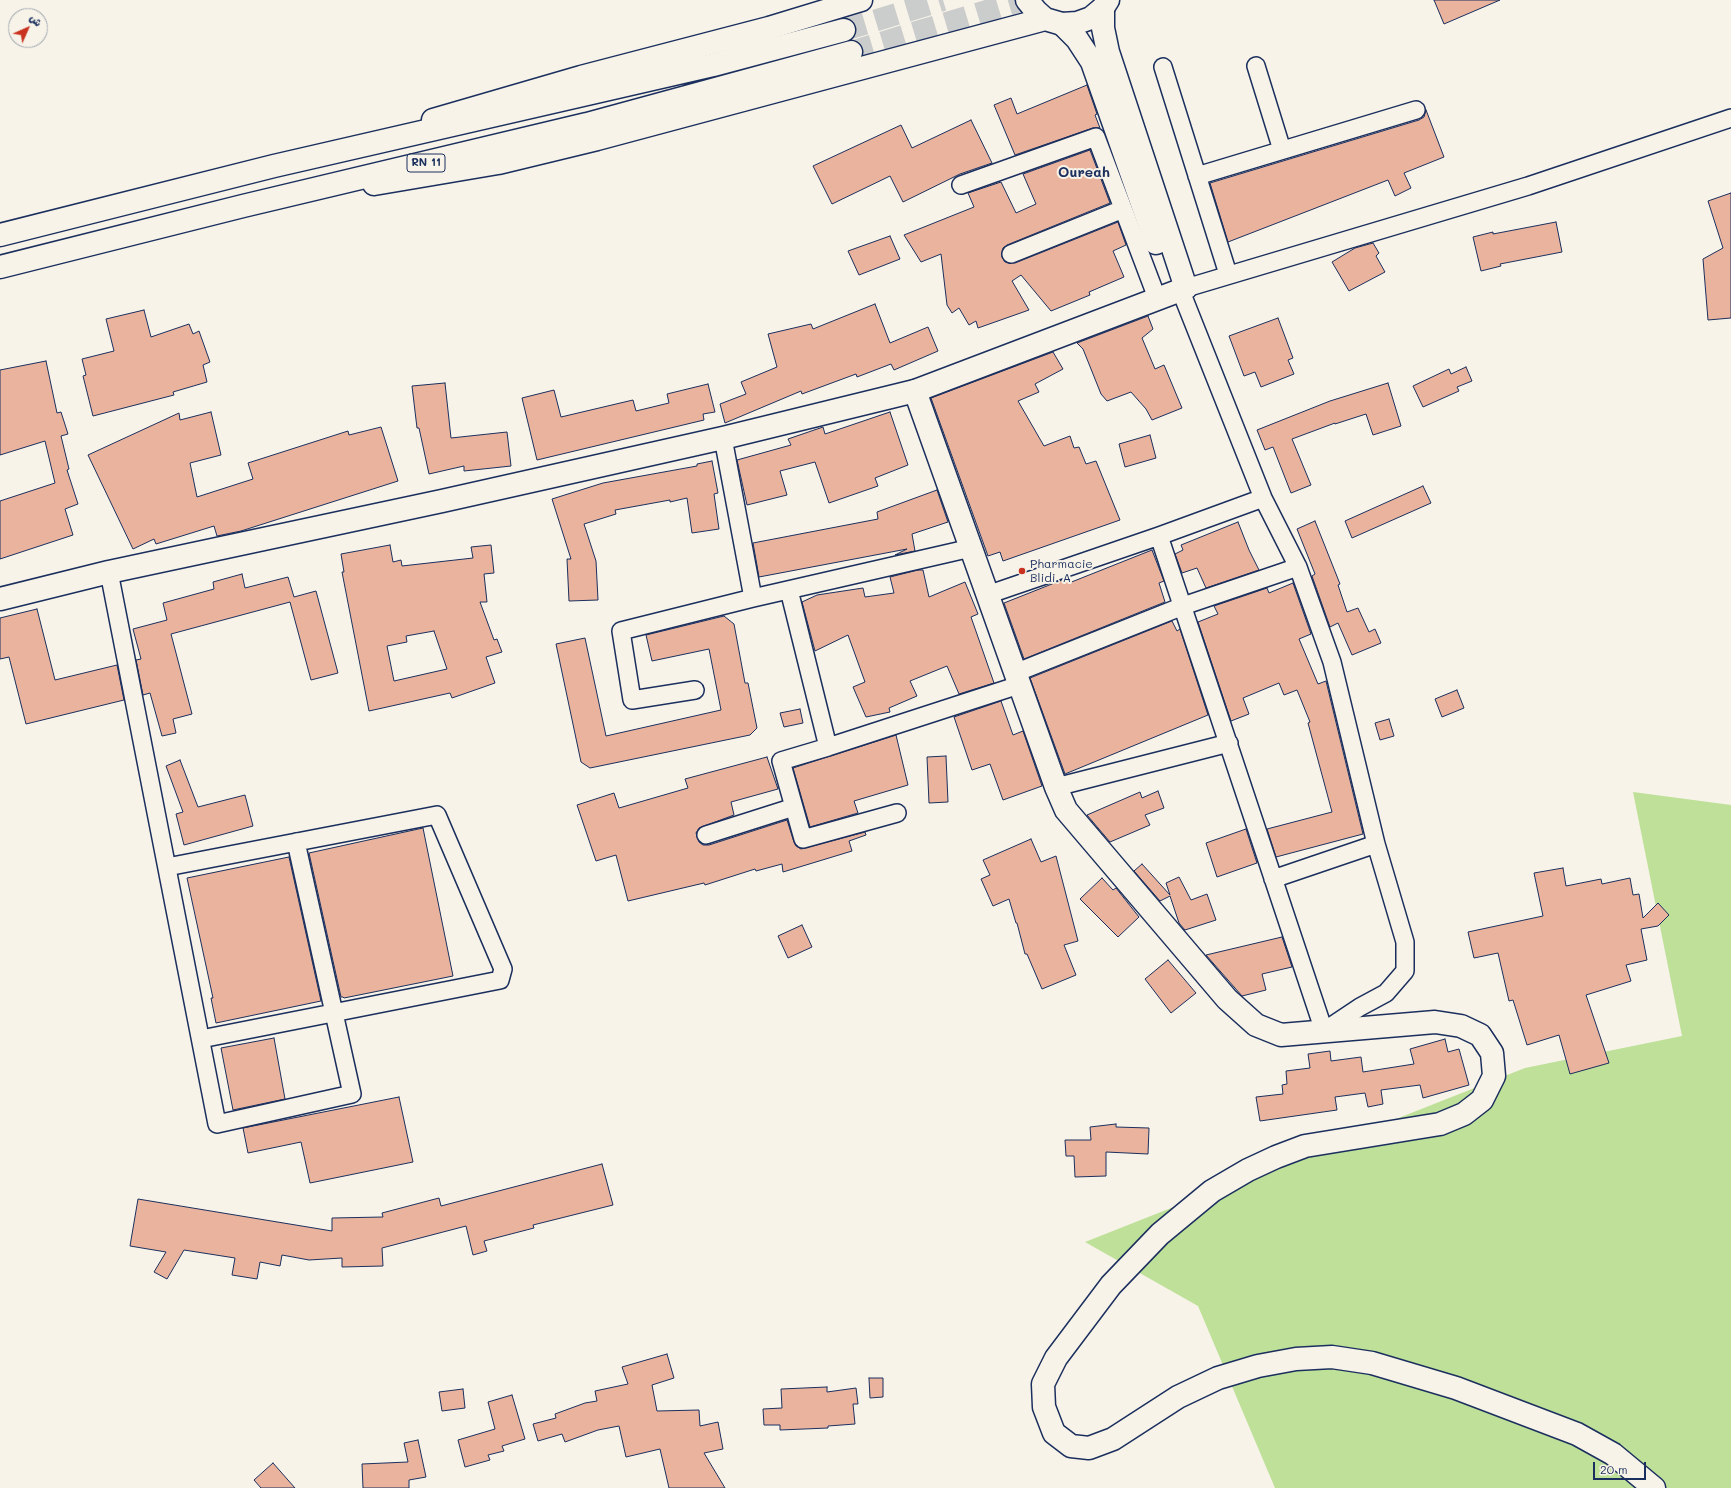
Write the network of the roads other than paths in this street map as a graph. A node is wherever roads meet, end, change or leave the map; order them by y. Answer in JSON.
{"nodes":[{"id":1,"x":861,"y":0,"type":"edge"},
{"id":2,"x":1027,"y":0,"type":"edge"},
{"id":3,"x":1106,"y":4,"type":"edge"},
{"id":4,"x":1054,"y":21,"type":"junction"},
{"id":5,"x":844,"y":30,"type":"tunnel mouth"},
{"id":6,"x":851,"y":52,"type":"tunnel mouth"},
{"id":7,"x":1256,"y":66,"type":"dead end"},
{"id":8,"x":1162,"y":67,"type":"dead end"},
{"id":9,"x":1416,"y":110,"type":"dead end"},
{"id":10,"x":1731,"y":118,"type":"edge"},
{"id":11,"x":1282,"y":150,"type":"junction"},
{"id":12,"x":274,"y":166,"type":"junction"},
{"id":13,"x":1197,"y":176,"type":"junction"},
{"id":14,"x":961,"y":185,"type":"dead end"},
{"id":15,"x":243,"y":206,"type":"junction"},
{"id":16,"x":1123,"y":209,"type":"junction"},
{"id":17,"x":0,"y":235,"type":"edge"},
{"id":18,"x":1011,"y":254,"type":"dead end"},
{"id":19,"x":0,"y":266,"type":"edge"},
{"id":20,"x":1228,"y":274,"type":"junction"},
{"id":21,"x":1174,"y":292,"type":"junction"},
{"id":22,"x":915,"y":391,"type":"junction"},
{"id":23,"x":723,"y":438,"type":"junction"},
{"id":24,"x":1262,"y":498,"type":"junction"},
{"id":25,"x":1159,"y":536,"type":"junction"},
{"id":26,"x":971,"y":548,"type":"junction"},
{"id":27,"x":1298,"y":567,"type":"junction"},
{"id":28,"x":109,"y":572,"type":"junction"},
{"id":29,"x":790,"y":590,"type":"junction"},
{"id":30,"x":987,"y":595,"type":"junction"},
{"id":31,"x":753,"y":598,"type":"junction"},
{"id":32,"x":0,"y":599,"type":"edge"},
{"id":33,"x":1183,"y":606,"type":"junction"},
{"id":34,"x":1017,"y":679,"type":"junction"},
{"id":35,"x":696,"y":690,"type":"dead end"},
{"id":36,"x":1229,"y":743,"type":"junction"},
{"id":37,"x":828,"y":747,"type":"junction"},
{"id":38,"x":1056,"y":787,"type":"junction"},
{"id":39,"x":794,"y":807,"type":"junction"},
{"id":40,"x":897,"y":813,"type":"dead end"},
{"id":41,"x":706,"y":835,"type":"dead end"},
{"id":42,"x":296,"y":842,"type":"junction"},
{"id":43,"x":1376,"y":844,"type":"junction"},
{"id":44,"x":167,"y":867,"type":"junction"},
{"id":45,"x":1273,"y":879,"type":"junction"},
{"id":46,"x":334,"y":1013,"type":"junction"},
{"id":47,"x":1324,"y":1032,"type":"junction"},
{"id":48,"x":201,"y":1039,"type":"junction"},
{"id":49,"x":1654,"y":1488,"type":"edge"}],
"edges":[{"from":1,"to":12,"type":"main road"},
{"from":2,"to":4,"type":"main road"},
{"from":3,"to":4,"type":"main road"},
{"from":3,"to":21,"type":"main road"},
{"from":4,"to":15,"type":"main road"},
{"from":4,"to":21,"type":"main road"},
{"from":5,"to":12,"type":"main road"},
{"from":6,"to":15,"type":"main road","number":"RN 11"},
{"from":7,"to":11,"type":"street"},
{"from":8,"to":13,"type":"street"},
{"from":9,"to":11,"type":"street"},
{"from":10,"to":20,"type":"street"},
{"from":11,"to":13,"type":"street"},
{"from":12,"to":17,"type":"main road"},
{"from":13,"to":20,"type":"street"},
{"from":14,"to":16,"type":"street"},
{"from":15,"to":19,"type":"main road","number":"RN 11"},
{"from":16,"to":18,"type":"street"},
{"from":16,"to":21,"type":"street"},
{"from":20,"to":21,"type":"street"},
{"from":21,"to":22,"type":"main road"},
{"from":21,"to":24,"type":"street"},
{"from":22,"to":23,"type":"main road"},
{"from":22,"to":26,"type":"main road"},
{"from":23,"to":28,"type":"main road"},
{"from":23,"to":31,"type":"street"},
{"from":24,"to":25,"type":"street"},
{"from":24,"to":27,"type":"street"},
{"from":25,"to":30,"type":"street"},
{"from":25,"to":33,"type":"street"},
{"from":26,"to":29,"type":"street"},
{"from":26,"to":30,"type":"main road"},
{"from":27,"to":33,"type":"street"},
{"from":27,"to":43,"type":"street"},
{"from":28,"to":32,"type":"main road"},
{"from":28,"to":44,"type":"street"},
{"from":29,"to":31,"type":"street"},
{"from":29,"to":37,"type":"street"},
{"from":30,"to":34,"type":"main road"},
{"from":31,"to":35,"type":"street"},
{"from":33,"to":34,"type":"street"},
{"from":33,"to":36,"type":"street"},
{"from":34,"to":37,"type":"street"},
{"from":34,"to":38,"type":"main road"},
{"from":36,"to":38,"type":"street"},
{"from":36,"to":45,"type":"street"},
{"from":37,"to":39,"type":"street"},
{"from":38,"to":47,"type":"main road"},
{"from":39,"to":40,"type":"street"},
{"from":39,"to":41,"type":"street"},
{"from":42,"to":44,"type":"street"},
{"from":42,"to":46,"type":"street"},
{"from":42,"to":46,"type":"street"},
{"from":43,"to":45,"type":"street"},
{"from":43,"to":47,"type":"street"},
{"from":44,"to":48,"type":"street"},
{"from":45,"to":47,"type":"street"},
{"from":46,"to":48,"type":"street"},
{"from":46,"to":48,"type":"street"},
{"from":47,"to":49,"type":"main road"}]}
